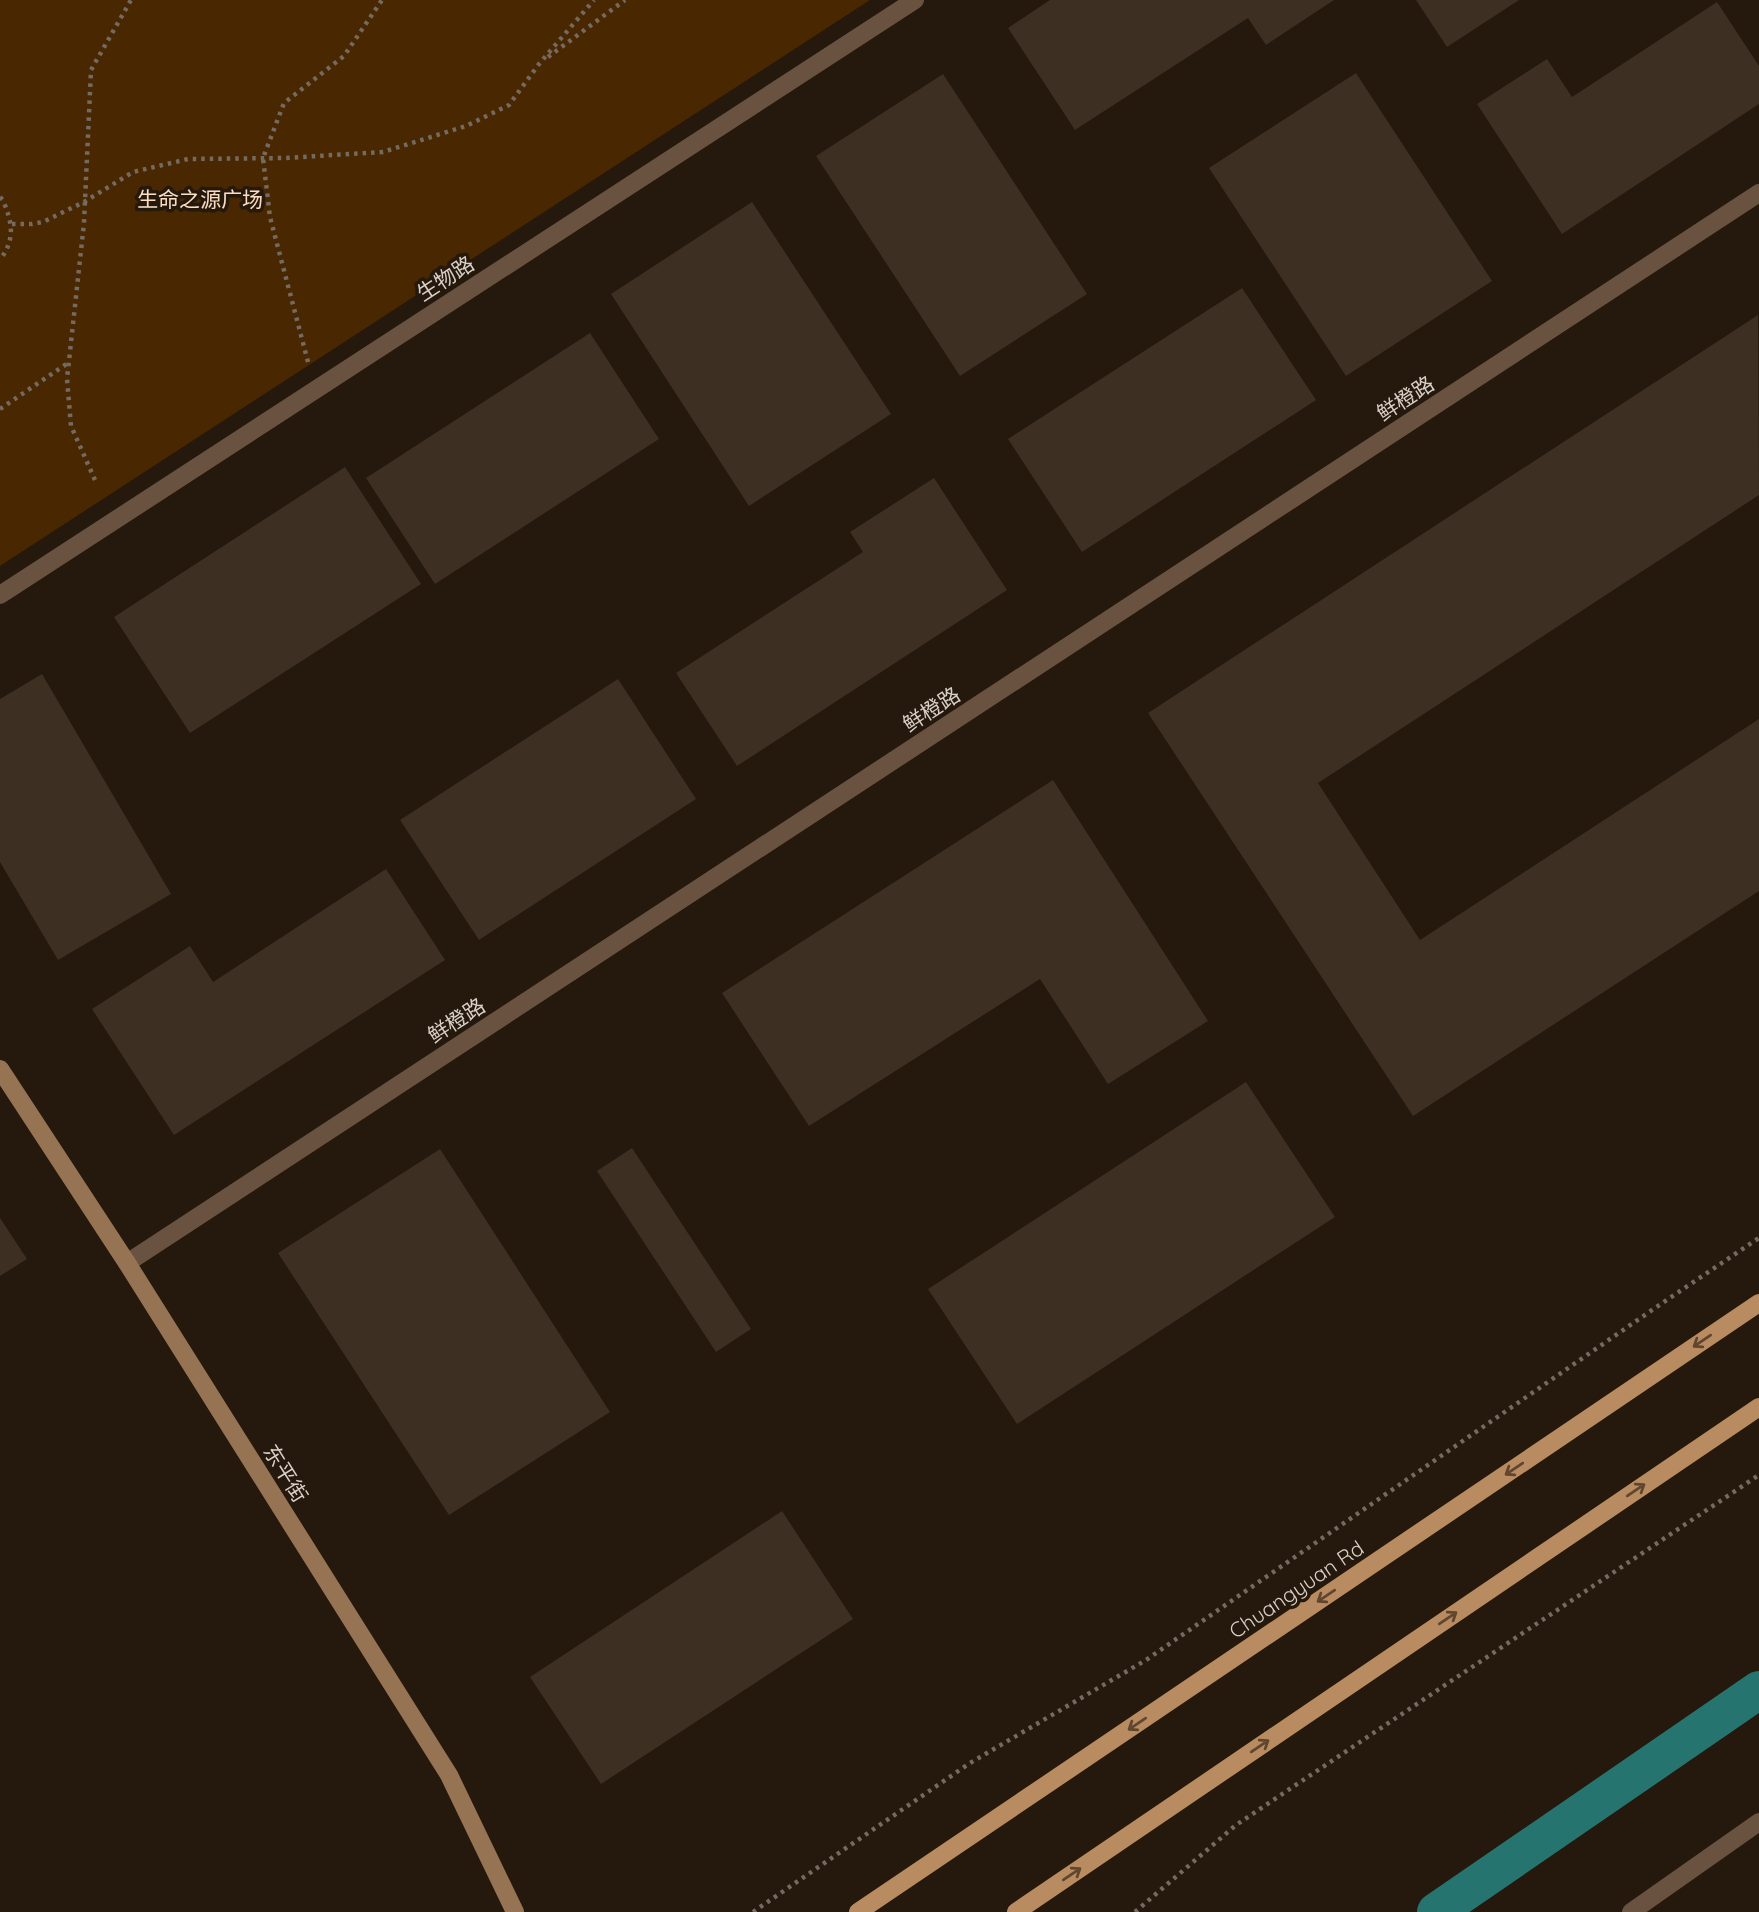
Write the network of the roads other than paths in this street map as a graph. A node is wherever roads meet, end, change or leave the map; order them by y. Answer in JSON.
{"nodes":[{"id":1,"x":915,"y":0,"type":"edge"},
{"id":2,"x":1759,"y":193,"type":"edge"},
{"id":3,"x":0,"y":595,"type":"edge"},
{"id":4,"x":0,"y":1069,"type":"edge"},
{"id":5,"x":127,"y":1263,"type":"junction"},
{"id":6,"x":1759,"y":1303,"type":"edge"},
{"id":7,"x":1759,"y":1407,"type":"edge"},
{"id":8,"x":1759,"y":1822,"type":"edge"},
{"id":9,"x":515,"y":1912,"type":"edge"},
{"id":10,"x":859,"y":1912,"type":"edge"},
{"id":11,"x":1016,"y":1912,"type":"edge"},
{"id":12,"x":1631,"y":1912,"type":"edge"}],
"edges":[{"from":1,"to":3,"type":"street","name":"生物路"},
{"from":2,"to":5,"type":"street","name":"鲜橙路"},
{"from":4,"to":5,"type":"street","name":"东平街"},
{"from":5,"to":9,"type":"street","name":"东平街"},
{"from":6,"to":10,"type":"main road","name":"Chuangyuan Rd","one_way":true},
{"from":11,"to":7,"type":"main road","one_way":true},
{"from":8,"to":12,"type":"street"}]}
